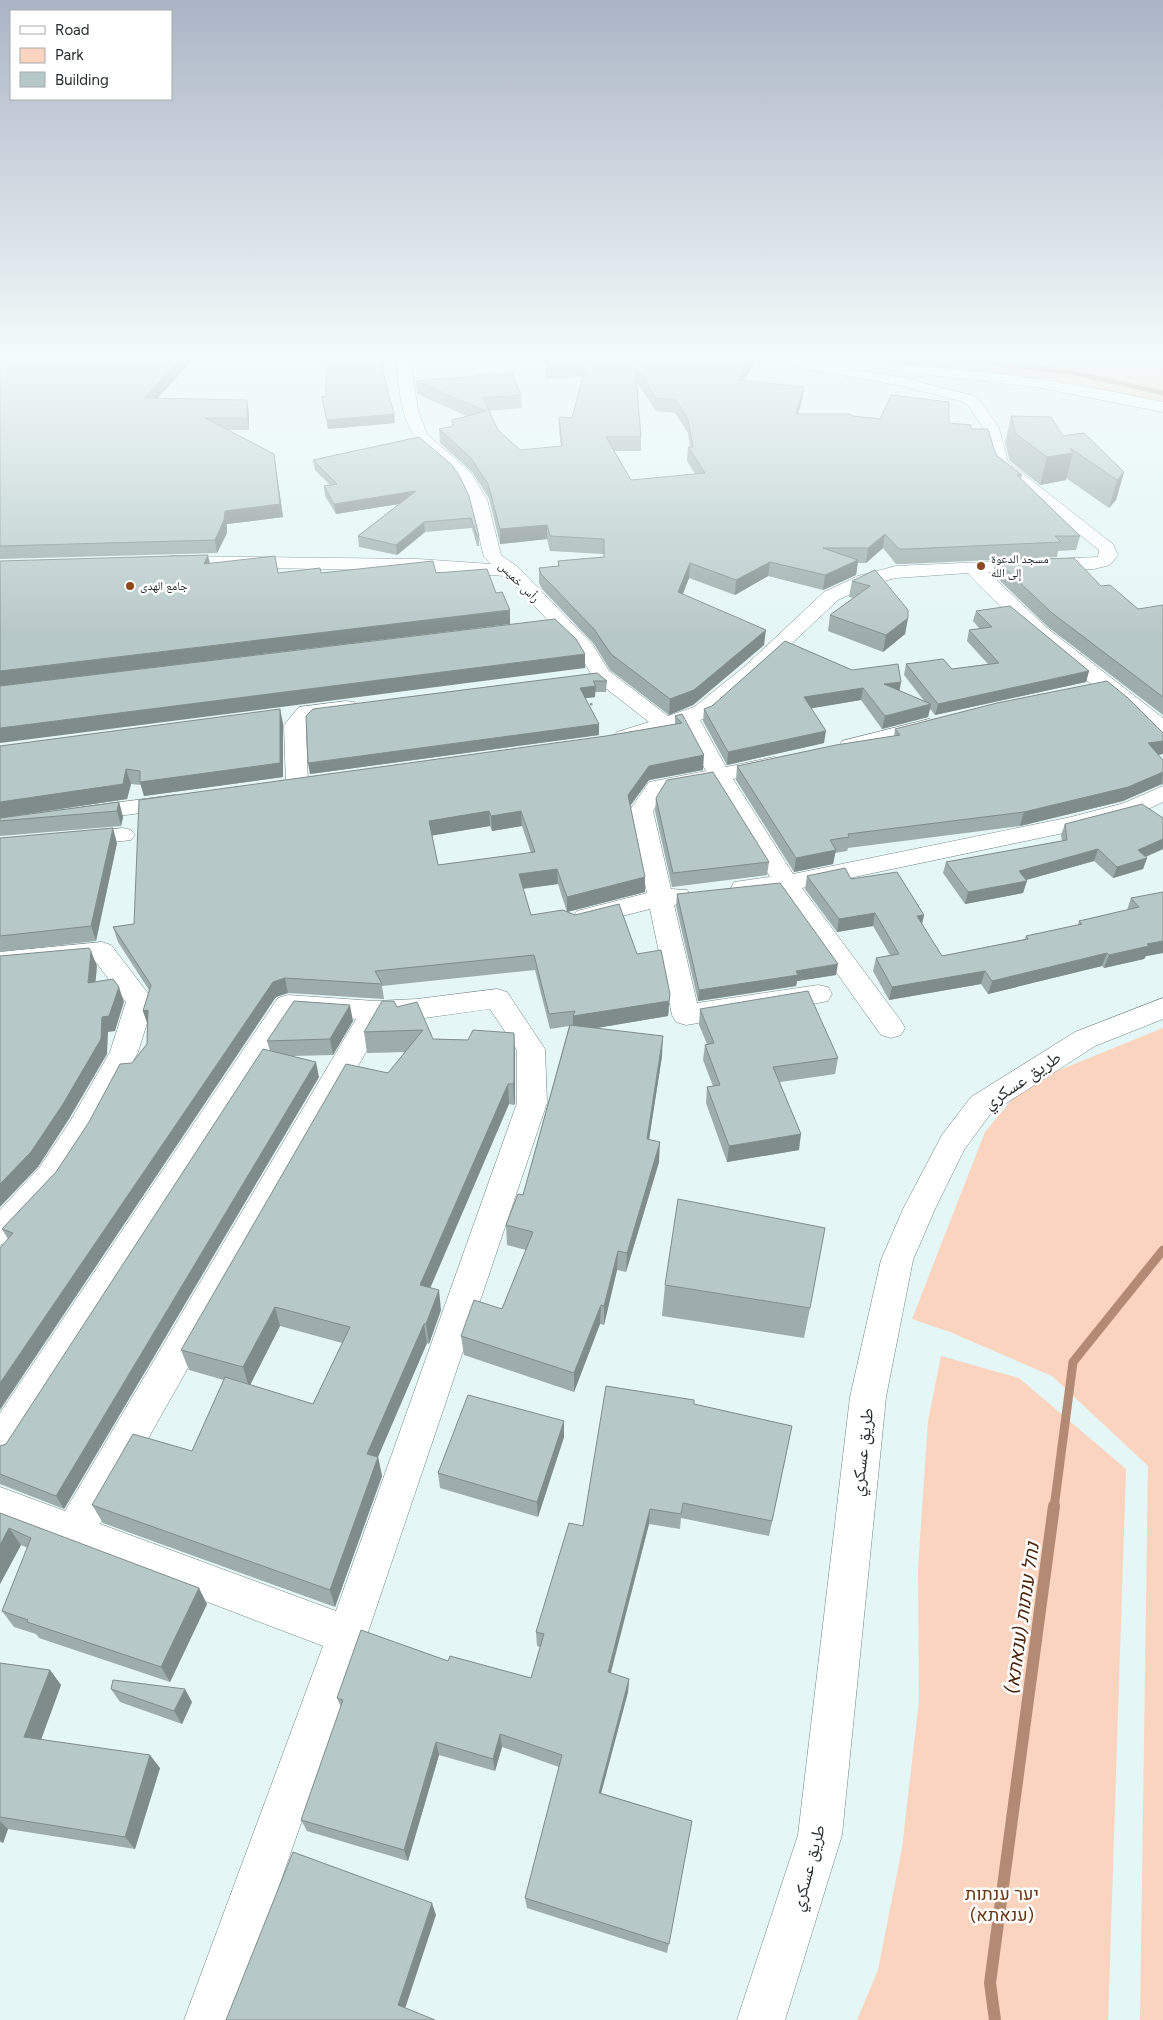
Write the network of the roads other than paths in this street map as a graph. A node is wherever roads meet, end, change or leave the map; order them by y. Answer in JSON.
{"nodes":[{"id":1,"x":434,"y":450,"type":"edge"},
{"id":2,"x":997,"y":450,"type":"edge"},
{"id":3,"x":151,"y":561,"type":"edge"},
{"id":4,"x":973,"y":568,"type":"junction"},
{"id":5,"x":511,"y":571,"type":"junction"},
{"id":6,"x":1106,"y":686,"type":"junction"},
{"id":7,"x":1078,"y":692,"type":"edge"},
{"id":8,"x":366,"y":705,"type":"edge"},
{"id":9,"x":307,"y":712,"type":"junction"},
{"id":10,"x":277,"y":716,"type":"edge"},
{"id":11,"x":677,"y":721,"type":"junction"},
{"id":12,"x":948,"y":721,"type":"edge"},
{"id":13,"x":1163,"y":728,"type":"edge"},
{"id":14,"x":606,"y":742,"type":"edge"},
{"id":15,"x":830,"y":751,"type":"edge"},
{"id":16,"x":794,"y":760,"type":"edge"},
{"id":17,"x":720,"y":776,"type":"junction"},
{"id":18,"x":297,"y":784,"type":"edge"},
{"id":19,"x":1163,"y":793,"type":"edge"},
{"id":20,"x":195,"y":799,"type":"edge"},
{"id":21,"x":69,"y":816,"type":"edge"},
{"id":22,"x":123,"y":835,"type":"dead end"},
{"id":23,"x":57,"y":840,"type":"edge"},
{"id":24,"x":786,"y":884,"type":"junction"},
{"id":25,"x":660,"y":898,"type":"junction"},
{"id":26,"x":574,"y":920,"type":"edge"},
{"id":27,"x":0,"y":961,"type":"edge"},
{"id":28,"x":818,"y":994,"type":"dead end"},
{"id":29,"x":1163,"y":1008,"type":"edge"},
{"id":30,"x":375,"y":1012,"type":"junction"},
{"id":31,"x":891,"y":1028,"type":"dead end"},
{"id":32,"x":0,"y":1232,"type":"edge"},
{"id":33,"x":0,"y":1444,"type":"edge"},
{"id":34,"x":0,"y":1505,"type":"edge"},
{"id":35,"x":73,"y":1534,"type":"junction"},
{"id":36,"x":346,"y":1635,"type":"junction"},
{"id":37,"x":208,"y":2020,"type":"edge"},
{"id":38,"x":761,"y":2020,"type":"edge"}],
"edges":[{"from":1,"to":5,"type":"street","name":"رأس خميس"},
{"from":2,"to":4,"type":"street"},
{"from":3,"to":5,"type":"street"},
{"from":4,"to":6,"type":"street"},
{"from":4,"to":11,"type":"street"},
{"from":5,"to":11,"type":"street","name":"رأس خميس"},
{"from":6,"to":7,"type":"street"},
{"from":6,"to":13,"type":"street"},
{"from":8,"to":9,"type":"street"},
{"from":9,"to":10,"type":"street"},
{"from":9,"to":18,"type":"street"},
{"from":11,"to":14,"type":"street"},
{"from":11,"to":17,"type":"street"},
{"from":12,"to":15,"type":"street"},
{"from":16,"to":17,"type":"street"},
{"from":17,"to":24,"type":"street"},
{"from":17,"to":25,"type":"street"},
{"from":19,"to":24,"type":"street"},
{"from":20,"to":21,"type":"street"},
{"from":22,"to":23,"type":"street"},
{"from":24,"to":25,"type":"street"},
{"from":24,"to":31,"type":"street"},
{"from":25,"to":26,"type":"street"},
{"from":25,"to":28,"type":"street"},
{"from":27,"to":32,"type":"street"},
{"from":29,"to":38,"type":"street","name":"طريق عسكري"},
{"from":30,"to":33,"type":"street"},
{"from":30,"to":35,"type":"street"},
{"from":30,"to":36,"type":"street"},
{"from":34,"to":35,"type":"street"},
{"from":35,"to":36,"type":"street"},
{"from":36,"to":37,"type":"street"}]}
